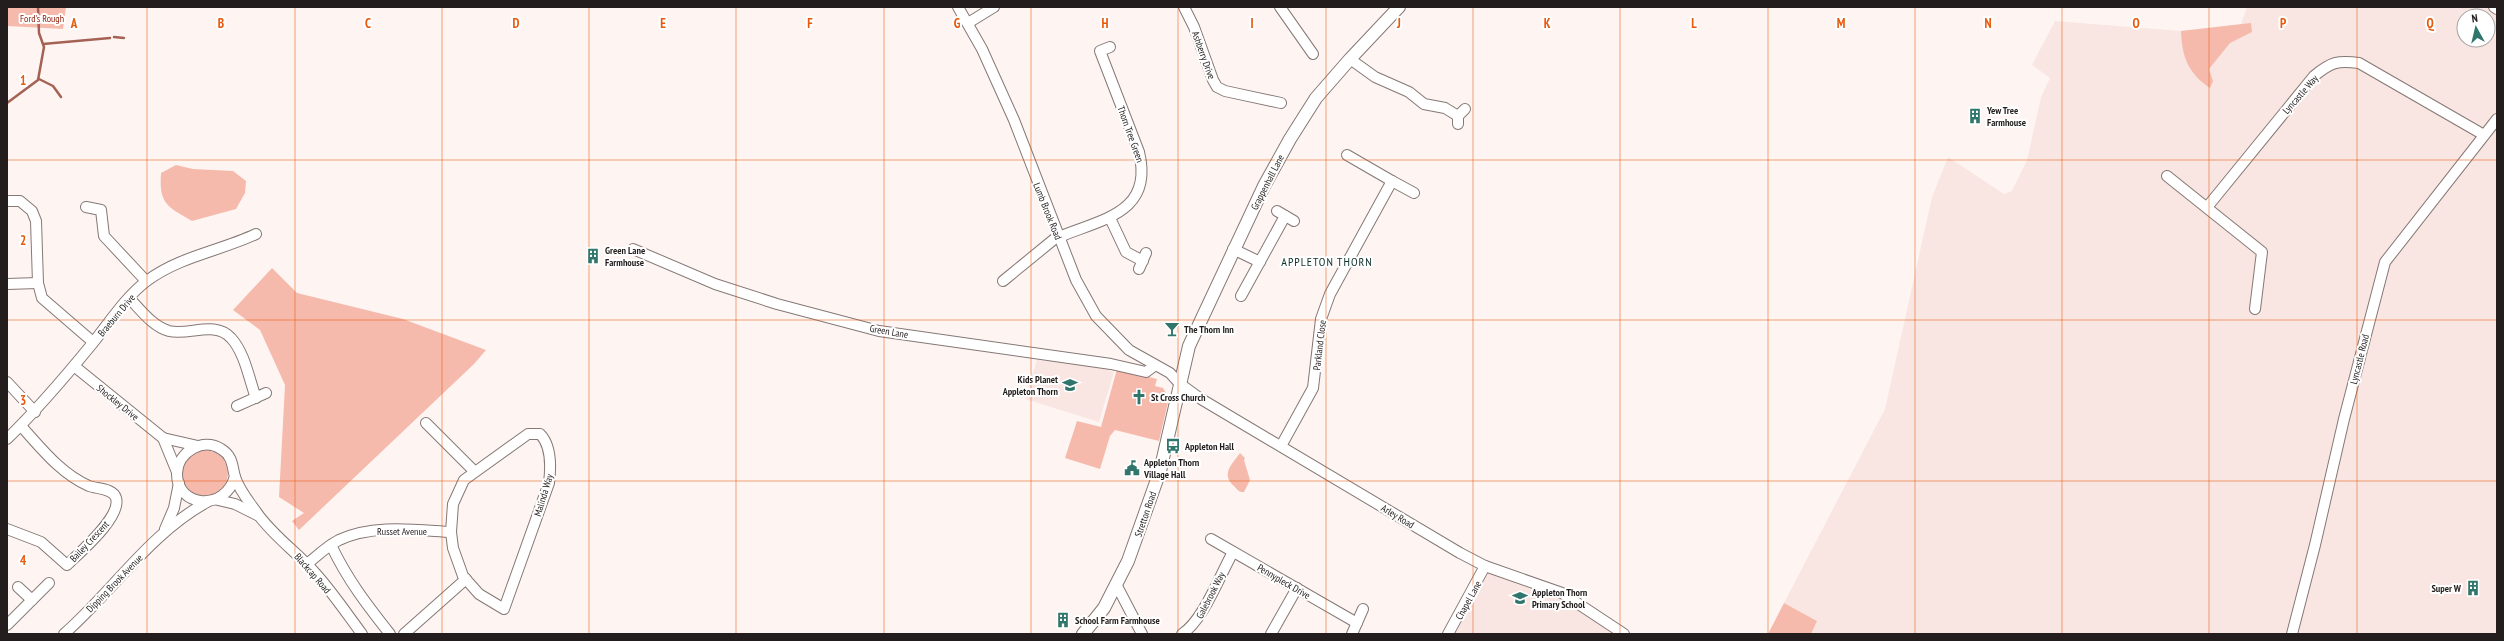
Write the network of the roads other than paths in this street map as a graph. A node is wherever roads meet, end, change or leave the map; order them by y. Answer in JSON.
{"nodes":[{"id":1,"x":958,"y":7,"type":"edge"},
{"id":2,"x":994,"y":7,"type":"edge"},
{"id":3,"x":1184,"y":7,"type":"edge"},
{"id":4,"x":1280,"y":7,"type":"edge"},
{"id":5,"x":1399,"y":7,"type":"edge"},
{"id":6,"x":2494,"y":7,"type":"edge"},
{"id":7,"x":2497,"y":9,"type":"edge"},
{"id":8,"x":968,"y":23,"type":"junction"},
{"id":9,"x":1110,"y":48,"type":"dead end"},
{"id":10,"x":1314,"y":56,"type":"dead end"},
{"id":11,"x":1350,"y":58,"type":"junction"},
{"id":12,"x":1281,"y":102,"type":"dead end"},
{"id":13,"x":1460,"y":116,"type":"dead end"},
{"id":14,"x":2497,"y":119,"type":"edge"},
{"id":15,"x":2484,"y":135,"type":"junction"},
{"id":16,"x":1347,"y":155,"type":"dead end"},
{"id":17,"x":2167,"y":176,"type":"dead end"},
{"id":18,"x":1392,"y":181,"type":"junction"},
{"id":19,"x":1414,"y":193,"type":"dead end"},
{"id":20,"x":7,"y":201,"type":"edge"},
{"id":21,"x":2208,"y":206,"type":"junction"},
{"id":22,"x":86,"y":207,"type":"dead end"},
{"id":23,"x":1285,"y":216,"type":"dead end"},
{"id":24,"x":1110,"y":218,"type":"junction"},
{"id":25,"x":256,"y":234,"type":"dead end"},
{"id":26,"x":1058,"y":237,"type":"junction"},
{"id":27,"x":633,"y":249,"type":"dead end"},
{"id":28,"x":1233,"y":249,"type":"junction"},
{"id":29,"x":1143,"y":261,"type":"dead end"},
{"id":30,"x":1260,"y":262,"type":"junction"},
{"id":31,"x":1003,"y":281,"type":"dead end"},
{"id":32,"x":146,"y":282,"type":"junction"},
{"id":33,"x":38,"y":283,"type":"junction"},
{"id":34,"x":7,"y":284,"type":"edge"},
{"id":35,"x":1241,"y":296,"type":"dead end"},
{"id":36,"x":130,"y":298,"type":"junction"},
{"id":37,"x":2255,"y":309,"type":"dead end"},
{"id":38,"x":93,"y":342,"type":"junction"},
{"id":39,"x":74,"y":366,"type":"junction"},
{"id":40,"x":1154,"y":366,"type":"junction"},
{"id":41,"x":7,"y":382,"type":"edge"},
{"id":42,"x":1179,"y":383,"type":"junction"},
{"id":43,"x":266,"y":393,"type":"dead end"},
{"id":44,"x":256,"y":398,"type":"junction"},
{"id":45,"x":237,"y":406,"type":"dead end"},
{"id":46,"x":35,"y":412,"type":"junction"},
{"id":47,"x":426,"y":422,"type":"dead end"},
{"id":48,"x":20,"y":426,"type":"junction"},
{"id":49,"x":163,"y":438,"type":"junction"},
{"id":50,"x":7,"y":439,"type":"edge"},
{"id":51,"x":198,"y":446,"type":"junction"},
{"id":52,"x":1280,"y":446,"type":"junction"},
{"id":53,"x":474,"y":471,"type":"junction"},
{"id":54,"x":177,"y":472,"type":"junction"},
{"id":55,"x":235,"y":476,"type":"junction"},
{"id":56,"x":179,"y":483,"type":"junction"},
{"id":57,"x":218,"y":500,"type":"junction"},
{"id":58,"x":207,"y":502,"type":"junction"},
{"id":59,"x":258,"y":516,"type":"junction"},
{"id":60,"x":7,"y":529,"type":"edge"},
{"id":61,"x":164,"y":531,"type":"junction"},
{"id":62,"x":451,"y":532,"type":"junction"},
{"id":63,"x":1211,"y":539,"type":"dead end"},
{"id":64,"x":331,"y":545,"type":"junction"},
{"id":65,"x":1233,"y":552,"type":"junction"},
{"id":66,"x":307,"y":564,"type":"junction"},
{"id":67,"x":1486,"y":566,"type":"junction"},
{"id":68,"x":466,"y":579,"type":"junction"},
{"id":69,"x":49,"y":583,"type":"dead end"},
{"id":70,"x":1117,"y":586,"type":"junction"},
{"id":71,"x":18,"y":587,"type":"dead end"},
{"id":72,"x":1297,"y":588,"type":"junction"},
{"id":73,"x":32,"y":600,"type":"junction"},
{"id":74,"x":1363,"y":609,"type":"dead end"},
{"id":75,"x":1357,"y":623,"type":"junction"},
{"id":76,"x":7,"y":625,"type":"edge"},
{"id":77,"x":64,"y":634,"type":"edge"},
{"id":78,"x":362,"y":634,"type":"edge"},
{"id":79,"x":390,"y":634,"type":"edge"},
{"id":80,"x":404,"y":634,"type":"edge"},
{"id":81,"x":1083,"y":634,"type":"edge"},
{"id":82,"x":1142,"y":634,"type":"edge"},
{"id":83,"x":1182,"y":634,"type":"edge"},
{"id":84,"x":1271,"y":634,"type":"edge"},
{"id":85,"x":1352,"y":634,"type":"edge"},
{"id":86,"x":1448,"y":634,"type":"edge"},
{"id":87,"x":1624,"y":634,"type":"edge"},
{"id":88,"x":2292,"y":634,"type":"edge"}],
"edges":[{"from":1,"to":8,"type":"street","name":"Lumb Brook Road"},
{"from":2,"to":8,"type":"street"},
{"from":3,"to":12,"type":"street","name":"Ashberry Drive"},
{"from":4,"to":10,"type":"street"},
{"from":5,"to":11,"type":"main road","name":"Grappenhall Lane"},
{"from":6,"to":7,"type":"street"},
{"from":8,"to":26,"type":"street","name":"Lumb Brook Road"},
{"from":9,"to":24,"type":"street","name":"Thorn Tree Green"},
{"from":11,"to":13,"type":"street"},
{"from":11,"to":28,"type":"main road","name":"Grappenhall Lane"},
{"from":14,"to":15,"type":"street","name":"Lyncastle Road"},
{"from":15,"to":21,"type":"street","name":"Lyncastle Way"},
{"from":15,"to":88,"type":"street","name":"Lyncastle Road"},
{"from":16,"to":18,"type":"street"},
{"from":17,"to":21,"type":"street"},
{"from":18,"to":19,"type":"street"},
{"from":18,"to":52,"type":"street","name":"Parkland Close"},
{"from":20,"to":33,"type":"street"},
{"from":21,"to":37,"type":"street"},
{"from":22,"to":32,"type":"street"},
{"from":23,"to":30,"type":"street"},
{"from":24,"to":26,"type":"street","name":"Thorn Tree Green"},
{"from":24,"to":29,"type":"street"},
{"from":25,"to":32,"type":"street","name":"Braeburn Drive"},
{"from":26,"to":31,"type":"street","name":"Thorn Tree Green"},
{"from":26,"to":40,"type":"street","name":"Lumb Brook Road"},
{"from":27,"to":40,"type":"street","name":"Green Lane"},
{"from":28,"to":30,"type":"street"},
{"from":28,"to":42,"type":"main road","name":"Grappenhall Lane"},
{"from":30,"to":35,"type":"street"},
{"from":32,"to":36,"type":"street","name":"Braeburn Drive"},
{"from":33,"to":34,"type":"street"},
{"from":33,"to":38,"type":"street"},
{"from":36,"to":38,"type":"street","name":"Braeburn Drive"},
{"from":36,"to":44,"type":"street"},
{"from":38,"to":39,"type":"street","name":"Braeburn Drive"},
{"from":39,"to":46,"type":"street","name":"Braeburn Drive"},
{"from":39,"to":49,"type":"street","name":"Shockley Drive"},
{"from":40,"to":42,"type":"street","name":"Lumb Brook Road"},
{"from":41,"to":46,"type":"street"},
{"from":42,"to":52,"type":"street","name":"Arley Road"},
{"from":42,"to":70,"type":"main road","name":"Stretton Road"},
{"from":43,"to":44,"type":"street"},
{"from":44,"to":45,"type":"street"},
{"from":46,"to":48,"type":"street","name":"Braeburn Drive"},
{"from":47,"to":53,"type":"street"},
{"from":48,"to":50,"type":"street","name":"Braeburn Drive"},
{"from":48,"to":60,"type":"street","name":"Bailey Crescent"},
{"from":49,"to":51,"type":"street","name":"Shockley Drive"},
{"from":49,"to":54,"type":"street","name":"Shockley Drive"},
{"from":51,"to":54,"type":"street"},
{"from":51,"to":55,"type":"street"},
{"from":52,"to":67,"type":"street","name":"Arley Road"},
{"from":53,"to":62,"type":"street"},
{"from":53,"to":68,"type":"street","name":"Malinda Way"},
{"from":54,"to":56,"type":"street"},
{"from":55,"to":57,"type":"street"},
{"from":55,"to":59,"type":"street","name":"Blackcap Road"},
{"from":56,"to":58,"type":"street"},
{"from":56,"to":61,"type":"street","name":"Dipping Brook Avenue"},
{"from":57,"to":58,"type":"street"},
{"from":57,"to":59,"type":"street","name":"Blackcap Road"},
{"from":58,"to":61,"type":"street","name":"Dipping Brook Avenue"},
{"from":59,"to":66,"type":"street","name":"Blackcap Road"},
{"from":61,"to":77,"type":"street","name":"Dipping Brook Avenue"},
{"from":62,"to":64,"type":"street","name":"Russet Avenue"},
{"from":62,"to":68,"type":"street"},
{"from":63,"to":65,"type":"street","name":"Pennypleck Drive"},
{"from":64,"to":66,"type":"street","name":"Russet Avenue"},
{"from":64,"to":79,"type":"street"},
{"from":65,"to":72,"type":"street","name":"Pennypleck Drive"},
{"from":65,"to":83,"type":"street","name":"Galebrook Way"},
{"from":66,"to":78,"type":"street","name":"Blackcap Road"},
{"from":67,"to":86,"type":"street","name":"Chapel Lane"},
{"from":67,"to":87,"type":"street","name":"Arley Road"},
{"from":68,"to":80,"type":"street"},
{"from":69,"to":73,"type":"street"},
{"from":70,"to":81,"type":"main road","name":"Stretton Road"},
{"from":70,"to":82,"type":"street"},
{"from":71,"to":73,"type":"street"},
{"from":72,"to":75,"type":"street","name":"Pennypleck Drive"},
{"from":72,"to":84,"type":"street"},
{"from":73,"to":76,"type":"street"},
{"from":74,"to":75,"type":"street"},
{"from":75,"to":85,"type":"street"}]}
